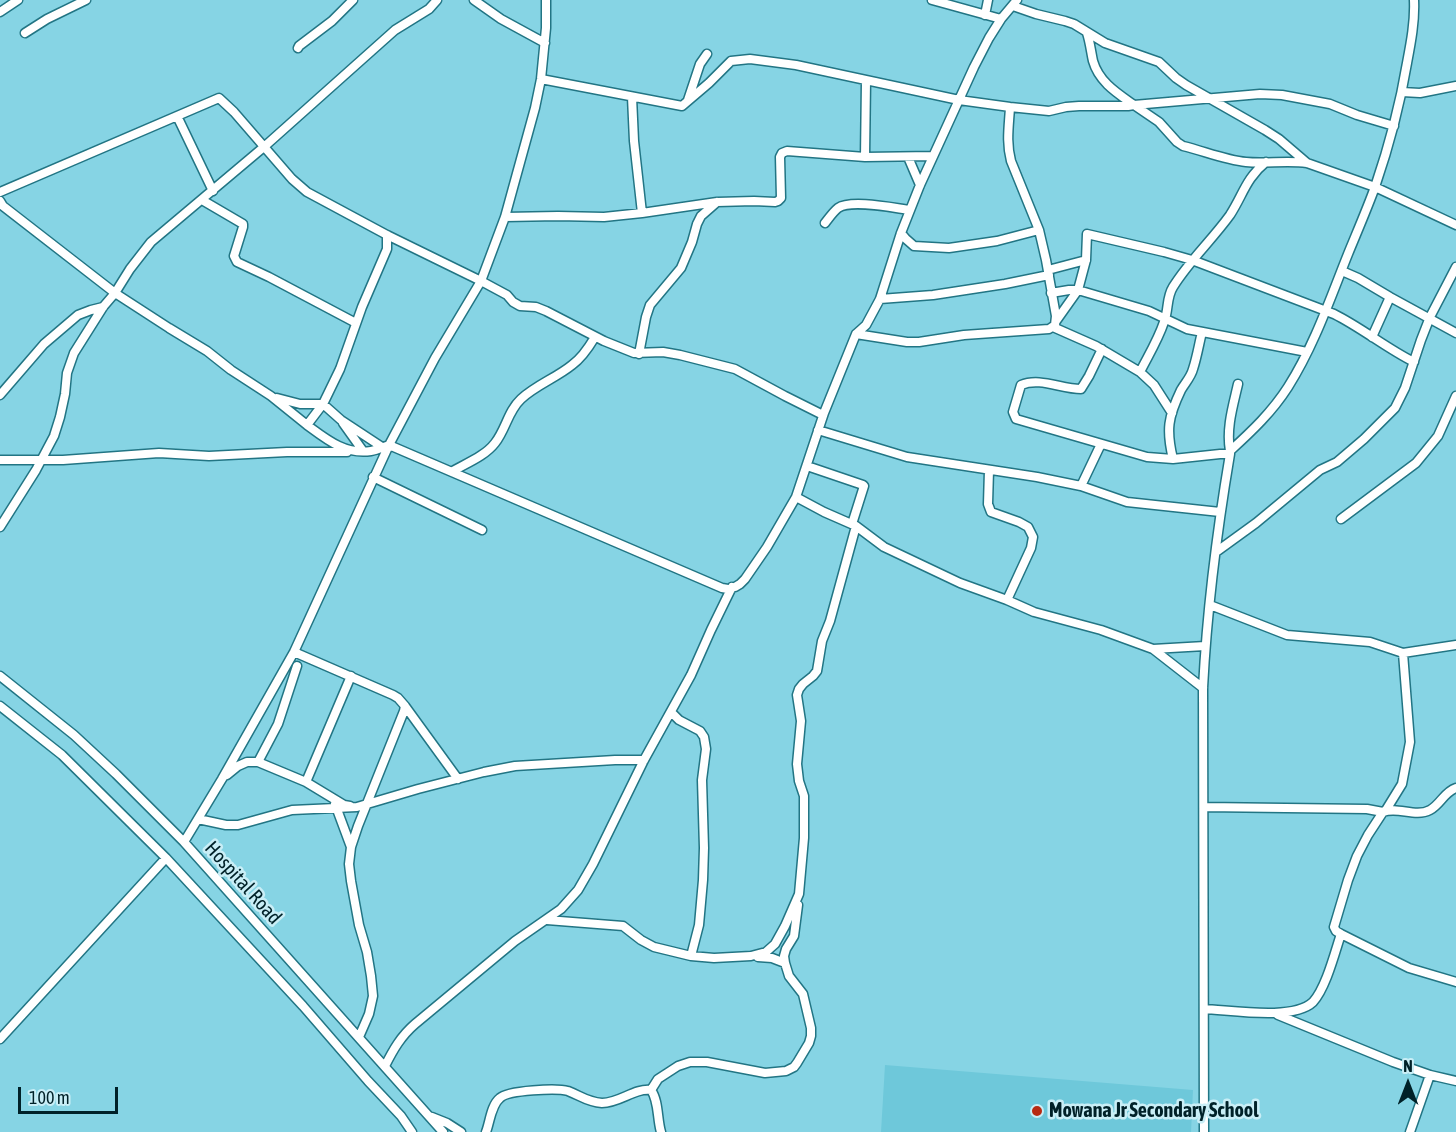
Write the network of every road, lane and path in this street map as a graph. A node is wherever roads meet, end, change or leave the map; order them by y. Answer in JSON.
{"nodes":[{"id":1,"x":18,"y":0,"type":"edge"},
{"id":2,"x":86,"y":0,"type":"edge"},
{"id":3,"x":353,"y":0,"type":"edge"},
{"id":4,"x":437,"y":0,"type":"edge"},
{"id":5,"x":474,"y":0,"type":"edge"},
{"id":6,"x":546,"y":0,"type":"edge"},
{"id":7,"x":932,"y":0,"type":"edge"},
{"id":8,"x":988,"y":0,"type":"edge"},
{"id":9,"x":1414,"y":0,"type":"edge"},
{"id":10,"x":1015,"y":3,"type":"edge"},
{"id":11,"x":0,"y":12,"type":"edge"},
{"id":12,"x":985,"y":15,"type":"junction"},
{"id":13,"x":1001,"y":19,"type":"junction"},
{"id":14,"x":25,"y":33,"type":"dead end"},
{"id":15,"x":1087,"y":33,"type":"junction"},
{"id":16,"x":544,"y":43,"type":"junction"},
{"id":17,"x":298,"y":48,"type":"dead end"},
{"id":18,"x":707,"y":54,"type":"dead end"},
{"id":19,"x":541,"y":79,"type":"junction"},
{"id":20,"x":866,"y":81,"type":"junction"},
{"id":21,"x":1456,"y":86,"type":"edge"},
{"id":22,"x":1402,"y":92,"type":"junction"},
{"id":23,"x":632,"y":97,"type":"junction"},
{"id":24,"x":1208,"y":98,"type":"junction"},
{"id":25,"x":960,"y":100,"type":"junction"},
{"id":26,"x":688,"y":103,"type":"junction"},
{"id":27,"x":1134,"y":105,"type":"junction"},
{"id":28,"x":1010,"y":107,"type":"junction"},
{"id":29,"x":177,"y":116,"type":"junction"},
{"id":30,"x":1394,"y":126,"type":"junction"},
{"id":31,"x":265,"y":146,"type":"junction"},
{"id":32,"x":933,"y":156,"type":"junction"},
{"id":33,"x":865,"y":157,"type":"junction"},
{"id":34,"x":908,"y":157,"type":"junction"},
{"id":35,"x":1266,"y":162,"type":"junction"},
{"id":36,"x":1307,"y":164,"type":"junction"},
{"id":37,"x":920,"y":185,"type":"junction"},
{"id":38,"x":1375,"y":188,"type":"junction"},
{"id":39,"x":213,"y":191,"type":"junction"},
{"id":40,"x":0,"y":192,"type":"edge"},
{"id":41,"x":202,"y":200,"type":"junction"},
{"id":42,"x":717,"y":202,"type":"junction"},
{"id":43,"x":695,"y":206,"type":"junction"},
{"id":44,"x":1,"y":207,"type":"edge"},
{"id":45,"x":910,"y":210,"type":"junction"},
{"id":46,"x":642,"y":213,"type":"junction"},
{"id":47,"x":701,"y":216,"type":"junction"},
{"id":48,"x":505,"y":218,"type":"junction"},
{"id":49,"x":825,"y":223,"type":"dead end"},
{"id":50,"x":1456,"y":225,"type":"edge"},
{"id":51,"x":1039,"y":230,"type":"junction"},
{"id":52,"x":901,"y":233,"type":"junction"},
{"id":53,"x":387,"y":235,"type":"junction"},
{"id":54,"x":397,"y":239,"type":"junction"},
{"id":55,"x":387,"y":249,"type":"junction"},
{"id":56,"x":1086,"y":260,"type":"junction"},
{"id":57,"x":1192,"y":260,"type":"junction"},
{"id":58,"x":1456,"y":267,"type":"edge"},
{"id":59,"x":1342,"y":271,"type":"junction"},
{"id":60,"x":1048,"y":273,"type":"junction"},
{"id":61,"x":481,"y":281,"type":"junction"},
{"id":62,"x":1078,"y":290,"type":"junction"},
{"id":63,"x":115,"y":293,"type":"junction"},
{"id":64,"x":1052,"y":293,"type":"junction"},
{"id":65,"x":1390,"y":297,"type":"junction"},
{"id":66,"x":880,"y":299,"type":"junction"},
{"id":67,"x":103,"y":307,"type":"junction"},
{"id":68,"x":1327,"y":311,"type":"junction"},
{"id":69,"x":1430,"y":317,"type":"junction"},
{"id":70,"x":1166,"y":318,"type":"junction"},
{"id":71,"x":356,"y":324,"type":"junction"},
{"id":72,"x":1054,"y":324,"type":"junction"},
{"id":73,"x":1202,"y":332,"type":"junction"},
{"id":74,"x":1456,"y":333,"type":"edge"},
{"id":75,"x":856,"y":334,"type":"junction"},
{"id":76,"x":596,"y":337,"type":"junction"},
{"id":77,"x":1372,"y":337,"type":"junction"},
{"id":78,"x":1102,"y":349,"type":"junction"},
{"id":79,"x":1307,"y":352,"type":"junction"},
{"id":80,"x":639,"y":354,"type":"junction"},
{"id":81,"x":1414,"y":362,"type":"junction"},
{"id":82,"x":1140,"y":372,"type":"junction"},
{"id":83,"x":1238,"y":384,"type":"dead end"},
{"id":84,"x":0,"y":395,"type":"edge"},
{"id":85,"x":271,"y":396,"type":"junction"},
{"id":86,"x":1456,"y":396,"type":"edge"},
{"id":87,"x":323,"y":404,"type":"junction"},
{"id":88,"x":1172,"y":413,"type":"junction"},
{"id":89,"x":823,"y":415,"type":"junction"},
{"id":90,"x":341,"y":420,"type":"junction"},
{"id":91,"x":307,"y":425,"type":"junction"},
{"id":92,"x":818,"y":430,"type":"junction"},
{"id":93,"x":1101,"y":444,"type":"junction"},
{"id":94,"x":385,"y":446,"type":"junction"},
{"id":95,"x":358,"y":452,"type":"junction"},
{"id":96,"x":1230,"y":453,"type":"junction"},
{"id":97,"x":1173,"y":459,"type":"junction"},
{"id":98,"x":0,"y":460,"type":"edge"},
{"id":99,"x":40,"y":460,"type":"junction"},
{"id":100,"x":807,"y":466,"type":"junction"},
{"id":101,"x":989,"y":470,"type":"junction"},
{"id":102,"x":453,"y":471,"type":"junction"},
{"id":103,"x":373,"y":477,"type":"junction"},
{"id":104,"x":1081,"y":486,"type":"junction"},
{"id":105,"x":796,"y":497,"type":"junction"},
{"id":106,"x":1220,"y":512,"type":"junction"},
{"id":107,"x":1341,"y":519,"type":"dead end"},
{"id":108,"x":854,"y":525,"type":"junction"},
{"id":109,"x":0,"y":527,"type":"edge"},
{"id":110,"x":482,"y":530,"type":"dead end"},
{"id":111,"x":1216,"y":552,"type":"junction"},
{"id":112,"x":732,"y":587,"type":"junction"},
{"id":113,"x":1007,"y":600,"type":"junction"},
{"id":114,"x":1210,"y":605,"type":"junction"},
{"id":115,"x":1456,"y":645,"type":"edge"},
{"id":116,"x":1205,"y":646,"type":"junction"},
{"id":117,"x":1153,"y":649,"type":"junction"},
{"id":118,"x":294,"y":652,"type":"junction"},
{"id":119,"x":1402,"y":653,"type":"junction"},
{"id":120,"x":315,"y":661,"type":"junction"},
{"id":121,"x":297,"y":666,"type":"junction"},
{"id":122,"x":283,"y":670,"type":"junction"},
{"id":123,"x":0,"y":676,"type":"edge"},
{"id":124,"x":351,"y":676,"type":"junction"},
{"id":125,"x":1203,"y":688,"type":"junction"},
{"id":126,"x":0,"y":706,"type":"edge"},
{"id":127,"x":405,"y":706,"type":"junction"},
{"id":128,"x":671,"y":712,"type":"junction"},
{"id":129,"x":644,"y":760,"type":"junction"},
{"id":130,"x":258,"y":762,"type":"junction"},
{"id":131,"x":222,"y":779,"type":"junction"},
{"id":132,"x":458,"y":779,"type":"junction"},
{"id":133,"x":306,"y":783,"type":"junction"},
{"id":134,"x":1456,"y":788,"type":"edge"},
{"id":135,"x":332,"y":798,"type":"junction"},
{"id":136,"x":368,"y":804,"type":"junction"},
{"id":137,"x":352,"y":807,"type":"junction"},
{"id":138,"x":1204,"y":807,"type":"junction"},
{"id":139,"x":336,"y":808,"type":"junction"},
{"id":140,"x":1384,"y":811,"type":"junction"},
{"id":141,"x":198,"y":819,"type":"junction"},
{"id":142,"x":184,"y":842,"type":"junction"},
{"id":143,"x":351,"y":847,"type":"junction"},
{"id":144,"x":166,"y":858,"type":"junction"},
{"id":145,"x":799,"y":894,"type":"junction"},
{"id":146,"x":547,"y":920,"type":"junction"},
{"id":147,"x":1341,"y":934,"type":"junction"},
{"id":148,"x":691,"y":956,"type":"junction"},
{"id":149,"x":751,"y":956,"type":"junction"},
{"id":150,"x":785,"y":963,"type":"junction"},
{"id":151,"x":1456,"y":982,"type":"edge"},
{"id":152,"x":1204,"y":1009,"type":"junction"},
{"id":153,"x":1275,"y":1013,"type":"junction"},
{"id":154,"x":359,"y":1037,"type":"junction"},
{"id":155,"x":0,"y":1039,"type":"edge"},
{"id":156,"x":385,"y":1066,"type":"junction"},
{"id":157,"x":1430,"y":1075,"type":"junction"},
{"id":158,"x":1456,"y":1081,"type":"edge"},
{"id":159,"x":651,"y":1090,"type":"junction"},
{"id":160,"x":429,"y":1115,"type":"junction"},
{"id":161,"x":412,"y":1132,"type":"edge"},
{"id":162,"x":443,"y":1132,"type":"edge"},
{"id":163,"x":460,"y":1132,"type":"edge"},
{"id":164,"x":486,"y":1132,"type":"edge"},
{"id":165,"x":661,"y":1132,"type":"edge"},
{"id":166,"x":1204,"y":1132,"type":"edge"},
{"id":167,"x":1410,"y":1132,"type":"edge"}],
"edges":[{"from":1,"to":11,"type":"street"},
{"from":2,"to":14,"type":"street"},
{"from":3,"to":17,"type":"street"},
{"from":4,"to":31,"type":"street"},
{"from":5,"to":16,"type":"street"},
{"from":6,"to":16,"type":"street"},
{"from":7,"to":12,"type":"street"},
{"from":8,"to":12,"type":"street"},
{"from":9,"to":22,"type":"street"},
{"from":10,"to":13,"type":"street"},
{"from":10,"to":15,"type":"street"},
{"from":12,"to":13,"type":"street"},
{"from":13,"to":25,"type":"street"},
{"from":15,"to":24,"type":"street"},
{"from":15,"to":27,"type":"street"},
{"from":16,"to":19,"type":"street"},
{"from":18,"to":26,"type":"street"},
{"from":19,"to":23,"type":"street"},
{"from":19,"to":48,"type":"street"},
{"from":20,"to":25,"type":"street"},
{"from":20,"to":26,"type":"street"},
{"from":20,"to":33,"type":"street"},
{"from":21,"to":22,"type":"street"},
{"from":22,"to":30,"type":"street"},
{"from":23,"to":26,"type":"street"},
{"from":23,"to":46,"type":"street"},
{"from":24,"to":27,"type":"street"},
{"from":24,"to":30,"type":"street"},
{"from":24,"to":36,"type":"street"},
{"from":25,"to":28,"type":"street"},
{"from":25,"to":32,"type":"street"},
{"from":27,"to":28,"type":"street"},
{"from":27,"to":35,"type":"street"},
{"from":28,"to":51,"type":"street"},
{"from":29,"to":31,"type":"street"},
{"from":29,"to":39,"type":"street"},
{"from":29,"to":40,"type":"street"},
{"from":30,"to":38,"type":"street"},
{"from":31,"to":39,"type":"street"},
{"from":31,"to":53,"type":"street"},
{"from":32,"to":34,"type":"street"},
{"from":32,"to":37,"type":"street"},
{"from":33,"to":34,"type":"street"},
{"from":33,"to":42,"type":"street"},
{"from":34,"to":37,"type":"street"},
{"from":35,"to":36,"type":"street"},
{"from":35,"to":57,"type":"street"},
{"from":36,"to":38,"type":"street"},
{"from":37,"to":45,"type":"street"},
{"from":38,"to":50,"type":"street"},
{"from":38,"to":59,"type":"street"},
{"from":39,"to":41,"type":"street"},
{"from":41,"to":63,"type":"street"},
{"from":41,"to":71,"type":"street"},
{"from":42,"to":43,"type":"street"},
{"from":42,"to":47,"type":"street"},
{"from":43,"to":46,"type":"street"},
{"from":43,"to":47,"type":"street"},
{"from":44,"to":63,"type":"street"},
{"from":45,"to":49,"type":"street"},
{"from":45,"to":52,"type":"street"},
{"from":46,"to":48,"type":"street"},
{"from":47,"to":80,"type":"street"},
{"from":48,"to":61,"type":"street"},
{"from":51,"to":52,"type":"street"},
{"from":51,"to":60,"type":"street"},
{"from":52,"to":66,"type":"street"},
{"from":53,"to":54,"type":"street"},
{"from":53,"to":55,"type":"street"},
{"from":54,"to":55,"type":"street"},
{"from":54,"to":61,"type":"street"},
{"from":55,"to":71,"type":"street"},
{"from":56,"to":57,"type":"street"},
{"from":56,"to":60,"type":"street"},
{"from":56,"to":62,"type":"street"},
{"from":57,"to":68,"type":"street"},
{"from":57,"to":70,"type":"street"},
{"from":58,"to":69,"type":"street"},
{"from":59,"to":65,"type":"street"},
{"from":59,"to":68,"type":"street"},
{"from":60,"to":64,"type":"street"},
{"from":60,"to":66,"type":"street"},
{"from":61,"to":76,"type":"street"},
{"from":61,"to":94,"type":"street"},
{"from":62,"to":64,"type":"street"},
{"from":62,"to":70,"type":"street"},
{"from":62,"to":72,"type":"street"},
{"from":63,"to":67,"type":"street"},
{"from":63,"to":85,"type":"street"},
{"from":64,"to":72,"type":"street"},
{"from":65,"to":69,"type":"street"},
{"from":65,"to":77,"type":"street"},
{"from":66,"to":75,"type":"street"},
{"from":67,"to":84,"type":"street"},
{"from":67,"to":99,"type":"street"},
{"from":68,"to":77,"type":"street"},
{"from":68,"to":79,"type":"street"},
{"from":69,"to":74,"type":"street"},
{"from":69,"to":81,"type":"street"},
{"from":70,"to":73,"type":"street"},
{"from":70,"to":82,"type":"street"},
{"from":71,"to":87,"type":"street"},
{"from":72,"to":75,"type":"street"},
{"from":72,"to":78,"type":"street"},
{"from":73,"to":79,"type":"street"},
{"from":73,"to":88,"type":"street"},
{"from":75,"to":89,"type":"street"},
{"from":76,"to":80,"type":"street"},
{"from":76,"to":102,"type":"street"},
{"from":77,"to":81,"type":"street"},
{"from":78,"to":82,"type":"street"},
{"from":78,"to":93,"type":"street"},
{"from":79,"to":96,"type":"street"},
{"from":80,"to":89,"type":"street"},
{"from":81,"to":111,"type":"street"},
{"from":82,"to":88,"type":"street"},
{"from":83,"to":96,"type":"street"},
{"from":85,"to":87,"type":"street"},
{"from":85,"to":91,"type":"street"},
{"from":86,"to":107,"type":"street"},
{"from":87,"to":90,"type":"street"},
{"from":87,"to":91,"type":"street"},
{"from":88,"to":97,"type":"street"},
{"from":89,"to":92,"type":"street"},
{"from":90,"to":94,"type":"street"},
{"from":90,"to":95,"type":"street"},
{"from":91,"to":95,"type":"street"},
{"from":92,"to":100,"type":"street"},
{"from":92,"to":101,"type":"street"},
{"from":93,"to":97,"type":"street"},
{"from":93,"to":104,"type":"street"},
{"from":94,"to":95,"type":"street"},
{"from":94,"to":102,"type":"street"},
{"from":94,"to":103,"type":"street"},
{"from":95,"to":99,"type":"street"},
{"from":96,"to":97,"type":"street"},
{"from":96,"to":106,"type":"street"},
{"from":98,"to":99,"type":"street"},
{"from":99,"to":109,"type":"street"},
{"from":100,"to":105,"type":"street"},
{"from":100,"to":108,"type":"street"},
{"from":101,"to":104,"type":"street"},
{"from":101,"to":113,"type":"street"},
{"from":102,"to":112,"type":"street"},
{"from":103,"to":110,"type":"street"},
{"from":103,"to":118,"type":"street"},
{"from":104,"to":106,"type":"street"},
{"from":105,"to":108,"type":"street"},
{"from":105,"to":112,"type":"street"},
{"from":106,"to":111,"type":"street"},
{"from":108,"to":113,"type":"street"},
{"from":108,"to":145,"type":"street"},
{"from":111,"to":114,"type":"street"},
{"from":112,"to":128,"type":"street"},
{"from":113,"to":117,"type":"street"},
{"from":114,"to":116,"type":"street"},
{"from":114,"to":119,"type":"street"},
{"from":115,"to":119,"type":"street"},
{"from":116,"to":117,"type":"street"},
{"from":116,"to":125,"type":"street"},
{"from":117,"to":125,"type":"street"},
{"from":118,"to":120,"type":"street"},
{"from":118,"to":122,"type":"street"},
{"from":119,"to":140,"type":"street"},
{"from":120,"to":121,"type":"street"},
{"from":120,"to":124,"type":"street"},
{"from":121,"to":122,"type":"street"},
{"from":121,"to":130,"type":"street"},
{"from":122,"to":131,"type":"street"},
{"from":123,"to":142,"type":"street","name":"Hospital Road"},
{"from":124,"to":127,"type":"street"},
{"from":124,"to":133,"type":"street"},
{"from":125,"to":138,"type":"street"},
{"from":126,"to":144,"type":"street"},
{"from":127,"to":132,"type":"street"},
{"from":127,"to":136,"type":"street"},
{"from":128,"to":129,"type":"street"},
{"from":128,"to":148,"type":"street"},
{"from":129,"to":132,"type":"street"},
{"from":129,"to":146,"type":"street"},
{"from":130,"to":131,"type":"street"},
{"from":130,"to":133,"type":"street"},
{"from":131,"to":141,"type":"street"},
{"from":132,"to":136,"type":"street"},
{"from":133,"to":135,"type":"street"},
{"from":134,"to":140,"type":"street"},
{"from":135,"to":137,"type":"street"},
{"from":135,"to":139,"type":"street"},
{"from":136,"to":137,"type":"street"},
{"from":136,"to":143,"type":"street"},
{"from":137,"to":139,"type":"street"},
{"from":138,"to":140,"type":"street"},
{"from":138,"to":152,"type":"street"},
{"from":139,"to":141,"type":"street"},
{"from":139,"to":143,"type":"street"},
{"from":140,"to":147,"type":"street"},
{"from":141,"to":142,"type":"street"},
{"from":142,"to":154,"type":"street","name":"Hospital Road"},
{"from":143,"to":154,"type":"street"},
{"from":144,"to":155,"type":"street"},
{"from":144,"to":161,"type":"street"},
{"from":145,"to":149,"type":"street"},
{"from":145,"to":150,"type":"street"},
{"from":146,"to":148,"type":"street"},
{"from":146,"to":156,"type":"street"},
{"from":147,"to":151,"type":"street"},
{"from":147,"to":153,"type":"street"},
{"from":148,"to":149,"type":"street"},
{"from":149,"to":150,"type":"street"},
{"from":150,"to":159,"type":"street"},
{"from":152,"to":153,"type":"street"},
{"from":152,"to":166,"type":"street"},
{"from":153,"to":157,"type":"street"},
{"from":154,"to":156,"type":"street","name":"Hospital Road"},
{"from":156,"to":160,"type":"street","name":"Hospital Road"},
{"from":157,"to":158,"type":"street"},
{"from":157,"to":167,"type":"street"},
{"from":159,"to":164,"type":"street"},
{"from":159,"to":165,"type":"street"},
{"from":160,"to":162,"type":"street","name":"Hospital Road"},
{"from":160,"to":163,"type":"street"}]}
